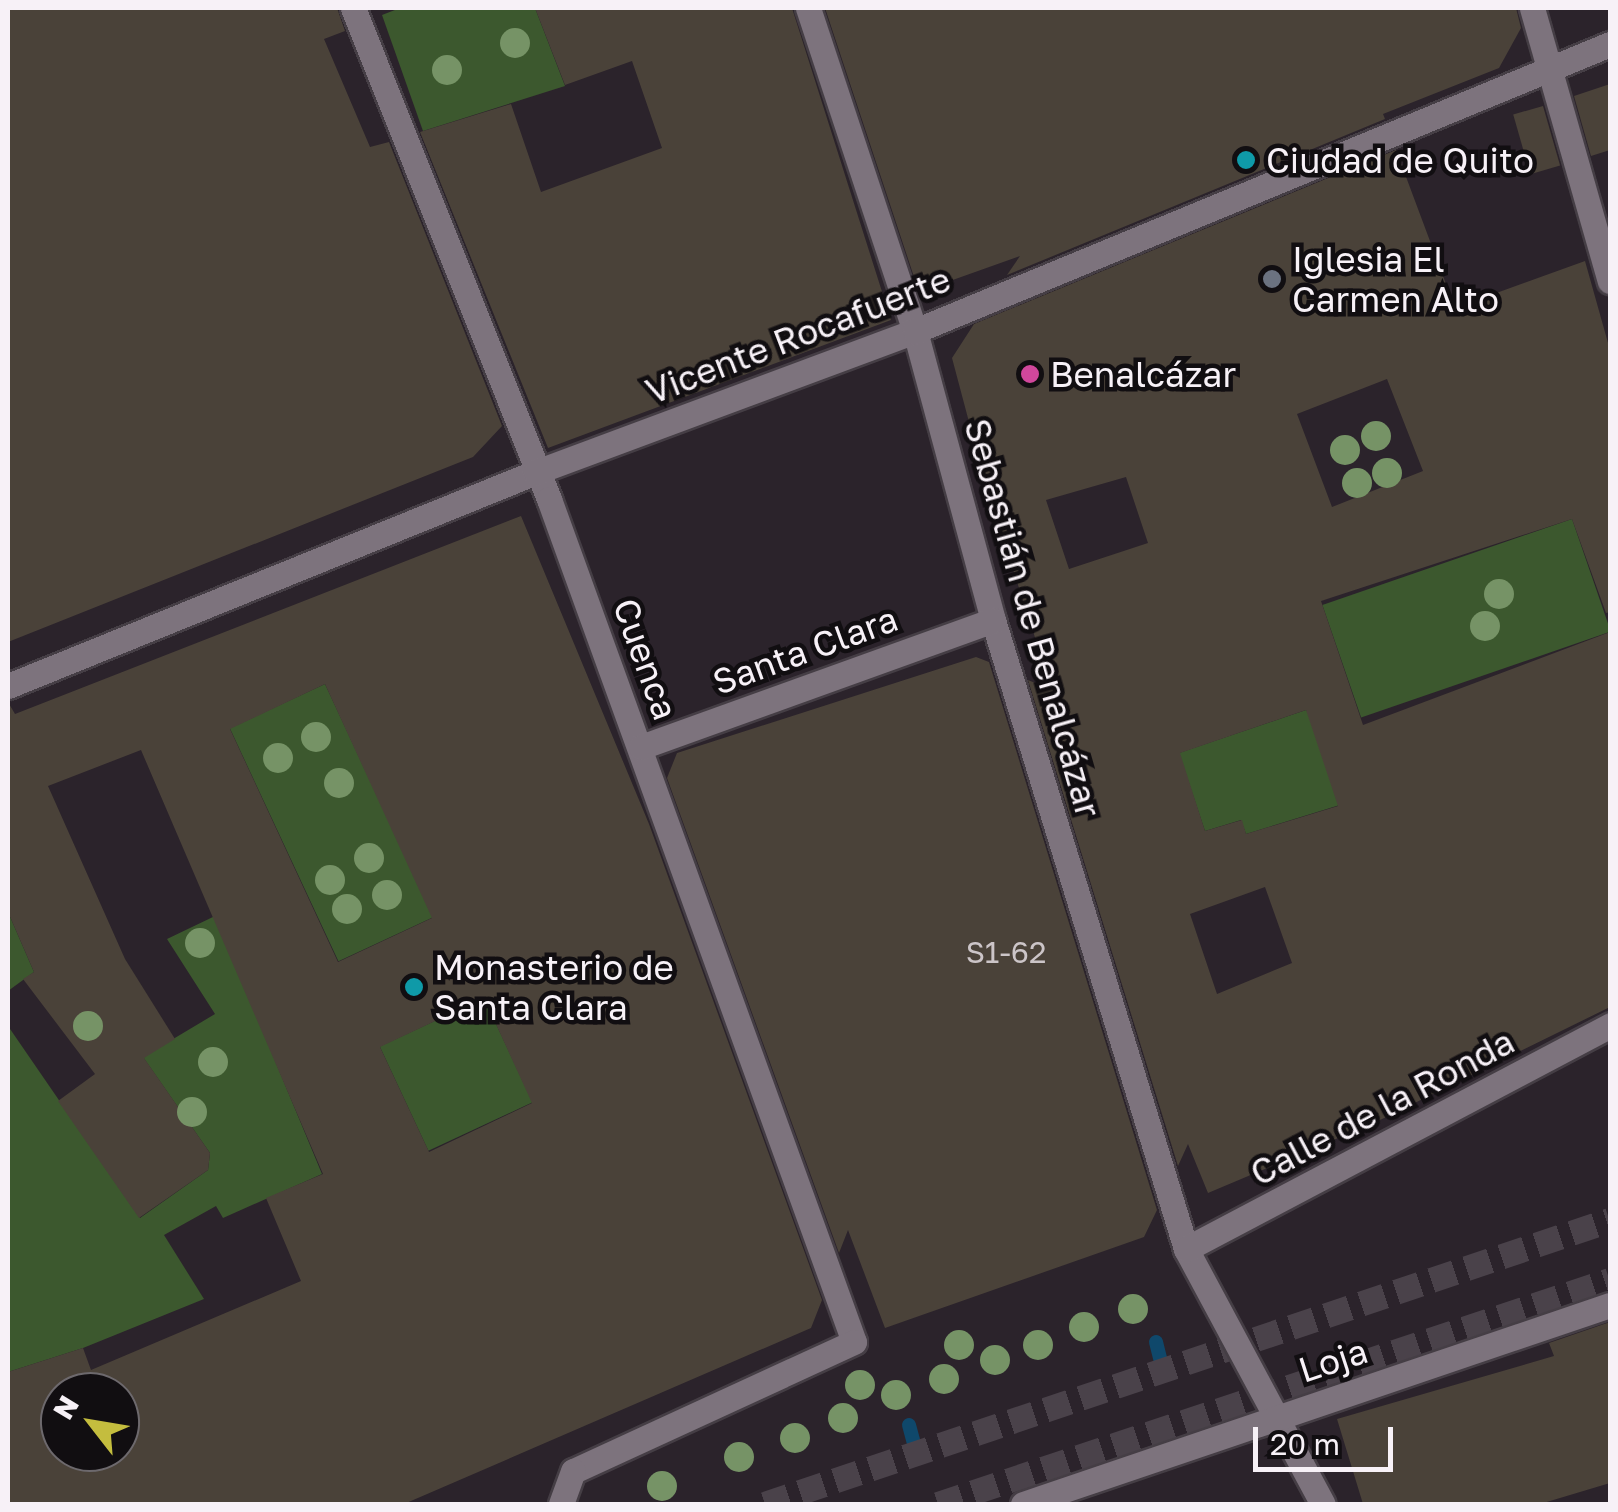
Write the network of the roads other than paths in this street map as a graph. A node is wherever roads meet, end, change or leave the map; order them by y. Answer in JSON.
{"nodes":[{"id":1,"x":353,"y":8,"type":"edge"},
{"id":2,"x":808,"y":8,"type":"edge"},
{"id":3,"x":1532,"y":8,"type":"edge"},
{"id":4,"x":1610,"y":44,"type":"edge"},
{"id":5,"x":1551,"y":67,"type":"junction"},
{"id":6,"x":1610,"y":281,"type":"edge"},
{"id":7,"x":915,"y":331,"type":"junction"},
{"id":8,"x":536,"y":472,"type":"junction"},
{"id":9,"x":993,"y":620,"type":"junction"},
{"id":10,"x":8,"y":686,"type":"edge"},
{"id":11,"x":641,"y":746,"type":"junction"},
{"id":12,"x":1610,"y":1024,"type":"edge"},
{"id":13,"x":1186,"y":1249,"type":"junction"},
{"id":14,"x":1610,"y":1305,"type":"edge"},
{"id":15,"x":1610,"y":1316,"type":"edge"},
{"id":16,"x":1281,"y":1422,"type":"junction"},
{"id":17,"x":562,"y":1504,"type":"edge"},
{"id":18,"x":1023,"y":1504,"type":"edge"},
{"id":19,"x":1322,"y":1504,"type":"edge"}],
"edges":[{"from":1,"to":8,"type":"street","name":"Cuenca"},
{"from":2,"to":7,"type":"street","name":"Sebastián de Benalcázar"},
{"from":3,"to":5,"type":"street"},
{"from":4,"to":5,"type":"street","name":"Vicente Rocafuerte"},
{"from":5,"to":6,"type":"street"},
{"from":5,"to":7,"type":"street","name":"Vicente Rocafuerte"},
{"from":7,"to":8,"type":"street","name":"Vicente Rocafuerte"},
{"from":7,"to":9,"type":"street","name":"Sebastián de Benalcázar"},
{"from":8,"to":10,"type":"street","name":"Vicente Rocafuerte"},
{"from":8,"to":11,"type":"street","name":"Cuenca"},
{"from":9,"to":11,"type":"street","name":"Santa Clara"},
{"from":9,"to":13,"type":"street","name":"Sebastián de Benalcázar"},
{"from":11,"to":17,"type":"street","name":"Cuenca"},
{"from":12,"to":13,"type":"street","name":"Calle de la Ronda"},
{"from":13,"to":16,"type":"street","name":"Sebastián de Benalcázar"},
{"from":14,"to":16,"type":"street","name":"Loja"},
{"from":15,"to":16,"type":"street"},
{"from":16,"to":18,"type":"street","name":"Loja"},
{"from":16,"to":19,"type":"street","name":"Sebastián de Benalcázar"}]}
